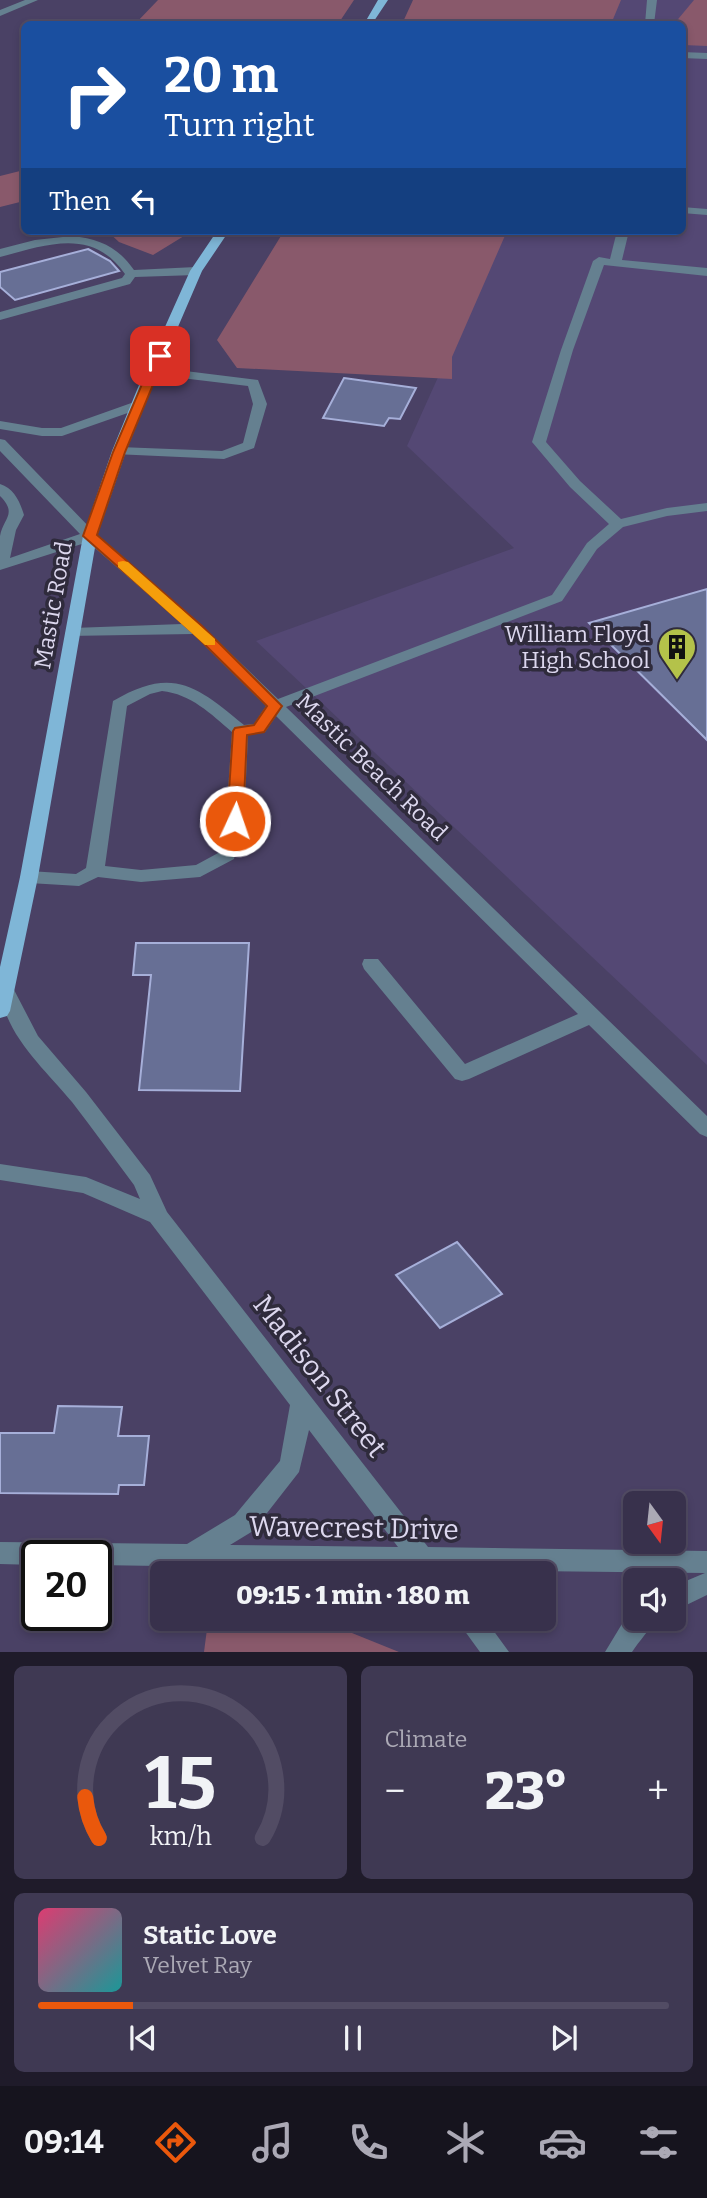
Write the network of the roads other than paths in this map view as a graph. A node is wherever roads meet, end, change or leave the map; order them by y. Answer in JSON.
{"nodes":[{"id":1,"x":33,"y":0,"type":"edge"},
{"id":2,"x":383,"y":0,"type":"edge"},
{"id":3,"x":652,"y":0,"type":"edge"},
{"id":4,"x":0,"y":13,"type":"edge"},
{"id":5,"x":371,"y":21,"type":"edge"},
{"id":6,"x":650,"y":21,"type":"edge"},
{"id":7,"x":686,"y":55,"type":"edge"},
{"id":8,"x":707,"y":56,"type":"edge"},
{"id":9,"x":686,"y":210,"type":"edge"},
{"id":10,"x":707,"y":212,"type":"edge"},
{"id":11,"x":220,"y":235,"type":"edge"},
{"id":12,"x":622,"y":235,"type":"edge"},
{"id":13,"x":0,"y":253,"type":"edge"},
{"id":14,"x":615,"y":263,"type":"junction"},
{"id":15,"x":196,"y":271,"type":"junction"},
{"id":16,"x":707,"y":272,"type":"edge"},
{"id":17,"x":131,"y":274,"type":"junction"},
{"id":18,"x":0,"y":316,"type":"edge"},
{"id":19,"x":153,"y":371,"type":"junction"},
{"id":20,"x":137,"y":405,"type":"junction"},
{"id":21,"x":0,"y":425,"type":"edge"},
{"id":22,"x":0,"y":443,"type":"edge"},
{"id":23,"x":119,"y":452,"type":"junction"},
{"id":24,"x":0,"y":488,"type":"edge"},
{"id":25,"x":707,"y":507,"type":"edge"},
{"id":26,"x":618,"y":524,"type":"junction"},
{"id":27,"x":90,"y":536,"type":"junction"},
{"id":28,"x":1,"y":566,"type":"edge"},
{"id":29,"x":197,"y":629,"type":"junction"},
{"id":30,"x":73,"y":633,"type":"junction"},
{"id":31,"x":275,"y":706,"type":"junction"},
{"id":32,"x":240,"y":731,"type":"junction"},
{"id":33,"x":95,"y":872,"type":"junction"},
{"id":34,"x":29,"y":877,"type":"junction"},
{"id":35,"x":371,"y":964,"type":"dead end"},
{"id":36,"x":4,"y":989,"type":"junction"},
{"id":37,"x":0,"y":1011,"type":"edge"},
{"id":38,"x":591,"y":1016,"type":"junction"},
{"id":39,"x":707,"y":1129,"type":"edge"},
{"id":40,"x":0,"y":1172,"type":"edge"},
{"id":41,"x":158,"y":1216,"type":"junction"},
{"id":42,"x":302,"y":1404,"type":"junction"},
{"id":43,"x":0,"y":1553,"type":"edge"},
{"id":44,"x":189,"y":1556,"type":"junction"},
{"id":45,"x":308,"y":1561,"type":"edge"},
{"id":46,"x":423,"y":1561,"type":"edge"},
{"id":47,"x":707,"y":1563,"type":"edge"},
{"id":48,"x":556,"y":1565,"type":"edge"},
{"id":49,"x":707,"y":1584,"type":"edge"},
{"id":50,"x":686,"y":1592,"type":"edge"},
{"id":51,"x":479,"y":1631,"type":"edge"},
{"id":52,"x":633,"y":1631,"type":"edge"},
{"id":53,"x":496,"y":1652,"type":"edge"},
{"id":54,"x":618,"y":1652,"type":"edge"}],
"edges":[{"from":1,"to":4,"type":"street"},
{"from":2,"to":5,"type":"main road"},
{"from":3,"to":6,"type":"street"},
{"from":7,"to":8,"type":"street"},
{"from":9,"to":10,"type":"street"},
{"from":11,"to":15,"type":"main road","name":"Mastic Road"},
{"from":12,"to":14,"type":"street"},
{"from":13,"to":17,"type":"street"},
{"from":14,"to":16,"type":"street"},
{"from":14,"to":26,"type":"street"},
{"from":15,"to":17,"type":"street"},
{"from":15,"to":19,"type":"main road","name":"Mastic Road"},
{"from":17,"to":18,"type":"street"},
{"from":19,"to":20,"type":"main road","name":"Mastic Road"},
{"from":19,"to":23,"type":"street"},
{"from":20,"to":21,"type":"street"},
{"from":20,"to":23,"type":"main road","name":"Mastic Road"},
{"from":22,"to":27,"type":"street","name":"Mastic Beach Road"},
{"from":23,"to":27,"type":"main road","name":"Mastic Road"},
{"from":24,"to":28,"type":"street"},
{"from":25,"to":26,"type":"street"},
{"from":26,"to":31,"type":"street"},
{"from":27,"to":28,"type":"street"},
{"from":27,"to":29,"type":"street","name":"Mastic Beach Road"},
{"from":27,"to":30,"type":"main road","name":"Mastic Road"},
{"from":29,"to":30,"type":"street"},
{"from":29,"to":31,"type":"street","name":"Mastic Beach Road"},
{"from":30,"to":34,"type":"main road","name":"Mastic Road"},
{"from":31,"to":32,"type":"street"},
{"from":31,"to":38,"type":"street","name":"Mastic Beach Road"},
{"from":32,"to":33,"type":"street"},
{"from":32,"to":33,"type":"street"},
{"from":33,"to":34,"type":"street"},
{"from":34,"to":36,"type":"main road","name":"Mastic Road"},
{"from":35,"to":38,"type":"street"},
{"from":36,"to":37,"type":"main road","name":"Mastic Road"},
{"from":36,"to":41,"type":"street","name":"Madison Street"},
{"from":38,"to":39,"type":"street","name":"Mastic Beach Road"},
{"from":40,"to":41,"type":"street","name":"Madison Street"},
{"from":41,"to":42,"type":"street","name":"Madison Street"},
{"from":42,"to":44,"type":"street"},
{"from":42,"to":46,"type":"street","name":"Madison Street"},
{"from":43,"to":44,"type":"street","name":"Wavecrest Drive"},
{"from":44,"to":45,"type":"street","name":"Wavecrest Drive"},
{"from":47,"to":48,"type":"street","name":"Wavecrest Drive"},
{"from":49,"to":50,"type":"street"},
{"from":51,"to":53,"type":"street"},
{"from":52,"to":54,"type":"street"}]}
